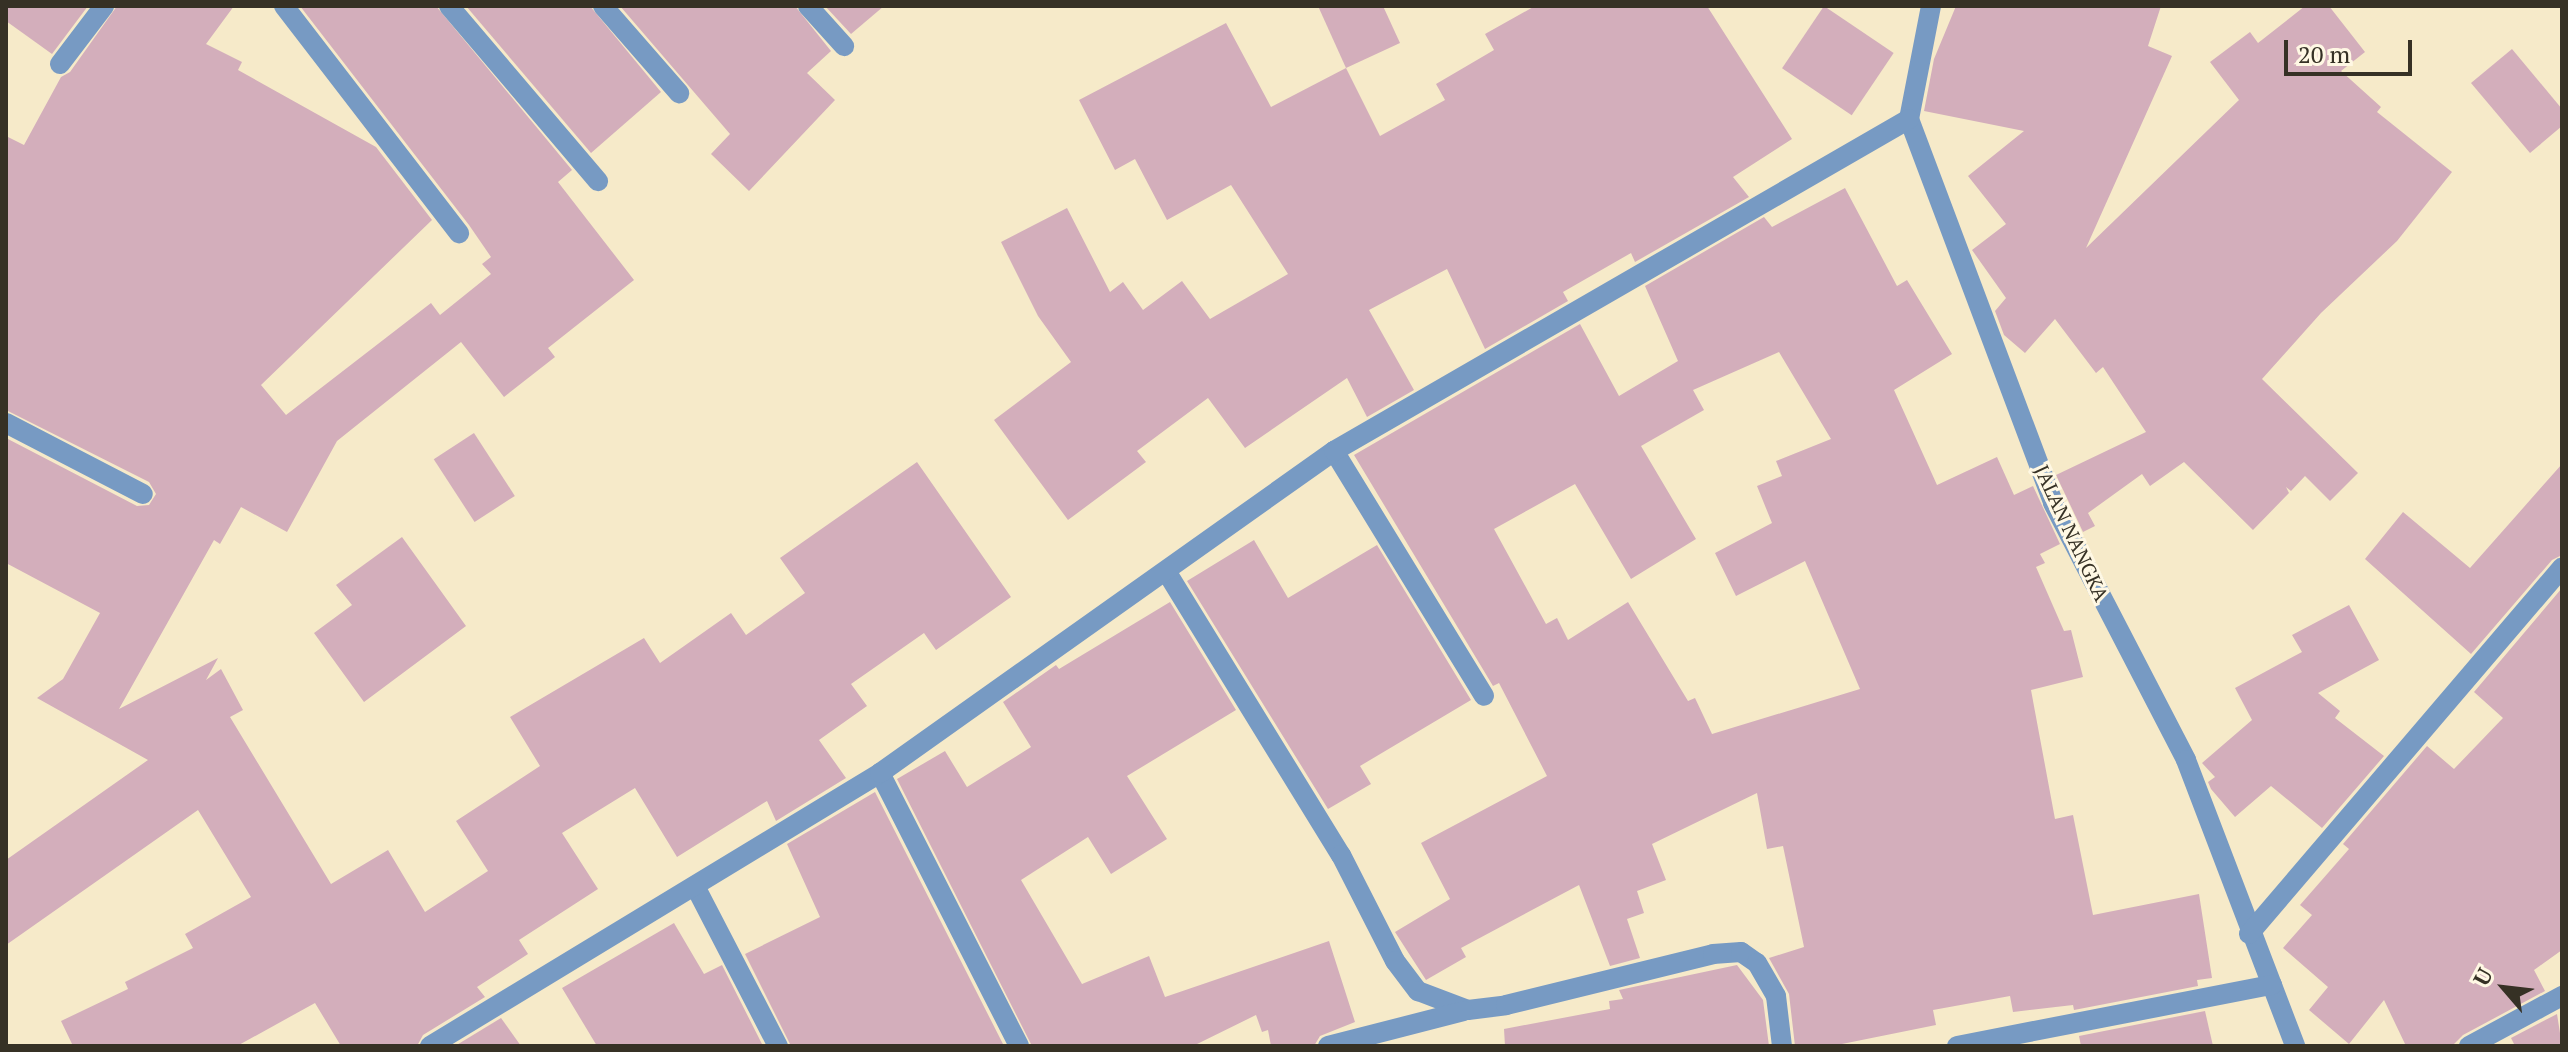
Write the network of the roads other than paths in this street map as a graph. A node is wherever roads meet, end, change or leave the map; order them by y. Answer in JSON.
{"nodes":[{"id":1,"x":104,"y":6,"type":"edge"},
{"id":2,"x":284,"y":6,"type":"edge"},
{"id":3,"x":449,"y":6,"type":"edge"},
{"id":4,"x":603,"y":6,"type":"edge"},
{"id":5,"x":808,"y":6,"type":"edge"},
{"id":6,"x":1931,"y":6,"type":"edge"},
{"id":7,"x":844,"y":46,"type":"dead end"},
{"id":8,"x":60,"y":64,"type":"dead end"},
{"id":9,"x":679,"y":93,"type":"dead end"},
{"id":10,"x":1909,"y":119,"type":"junction"},
{"id":11,"x":598,"y":181,"type":"dead end"},
{"id":12,"x":459,"y":233,"type":"dead end"},
{"id":13,"x":6,"y":423,"type":"edge"},
{"id":14,"x":1334,"y":451,"type":"junction"},
{"id":15,"x":143,"y":494,"type":"dead end"},
{"id":16,"x":2562,"y":568,"type":"edge"},
{"id":17,"x":1166,"y":571,"type":"junction"},
{"id":18,"x":1484,"y":696,"type":"dead end"},
{"id":19,"x":880,"y":773,"type":"junction"},
{"id":20,"x":696,"y":888,"type":"junction"},
{"id":21,"x":2249,"y":934,"type":"junction"},
{"id":22,"x":2272,"y":985,"type":"junction"},
{"id":23,"x":2562,"y":996,"type":"edge"},
{"id":24,"x":1468,"y":1010,"type":"junction"},
{"id":25,"x":433,"y":1045,"type":"edge"},
{"id":26,"x":778,"y":1046,"type":"edge"},
{"id":27,"x":1019,"y":1046,"type":"edge"},
{"id":28,"x":1328,"y":1046,"type":"edge"},
{"id":29,"x":1782,"y":1046,"type":"edge"},
{"id":30,"x":1957,"y":1046,"type":"edge"},
{"id":31,"x":2295,"y":1046,"type":"edge"},
{"id":32,"x":2469,"y":1046,"type":"edge"}],
"edges":[{"from":1,"to":8,"type":"street"},
{"from":2,"to":12,"type":"street"},
{"from":3,"to":11,"type":"street"},
{"from":4,"to":9,"type":"street"},
{"from":5,"to":7,"type":"street"},
{"from":6,"to":10,"type":"street"},
{"from":10,"to":14,"type":"street"},
{"from":10,"to":21,"type":"street","name":"JALAN NANGKA"},
{"from":13,"to":15,"type":"street"},
{"from":14,"to":17,"type":"street"},
{"from":14,"to":18,"type":"street"},
{"from":16,"to":21,"type":"street"},
{"from":17,"to":19,"type":"street"},
{"from":17,"to":24,"type":"street"},
{"from":19,"to":20,"type":"street"},
{"from":19,"to":27,"type":"street"},
{"from":20,"to":25,"type":"street"},
{"from":20,"to":26,"type":"street"},
{"from":21,"to":22,"type":"street","name":"JALAN NANGKA"},
{"from":22,"to":30,"type":"street"},
{"from":22,"to":31,"type":"street","name":"JALAN NANGKA"},
{"from":23,"to":32,"type":"street"},
{"from":24,"to":28,"type":"street"},
{"from":24,"to":29,"type":"street"}]}
